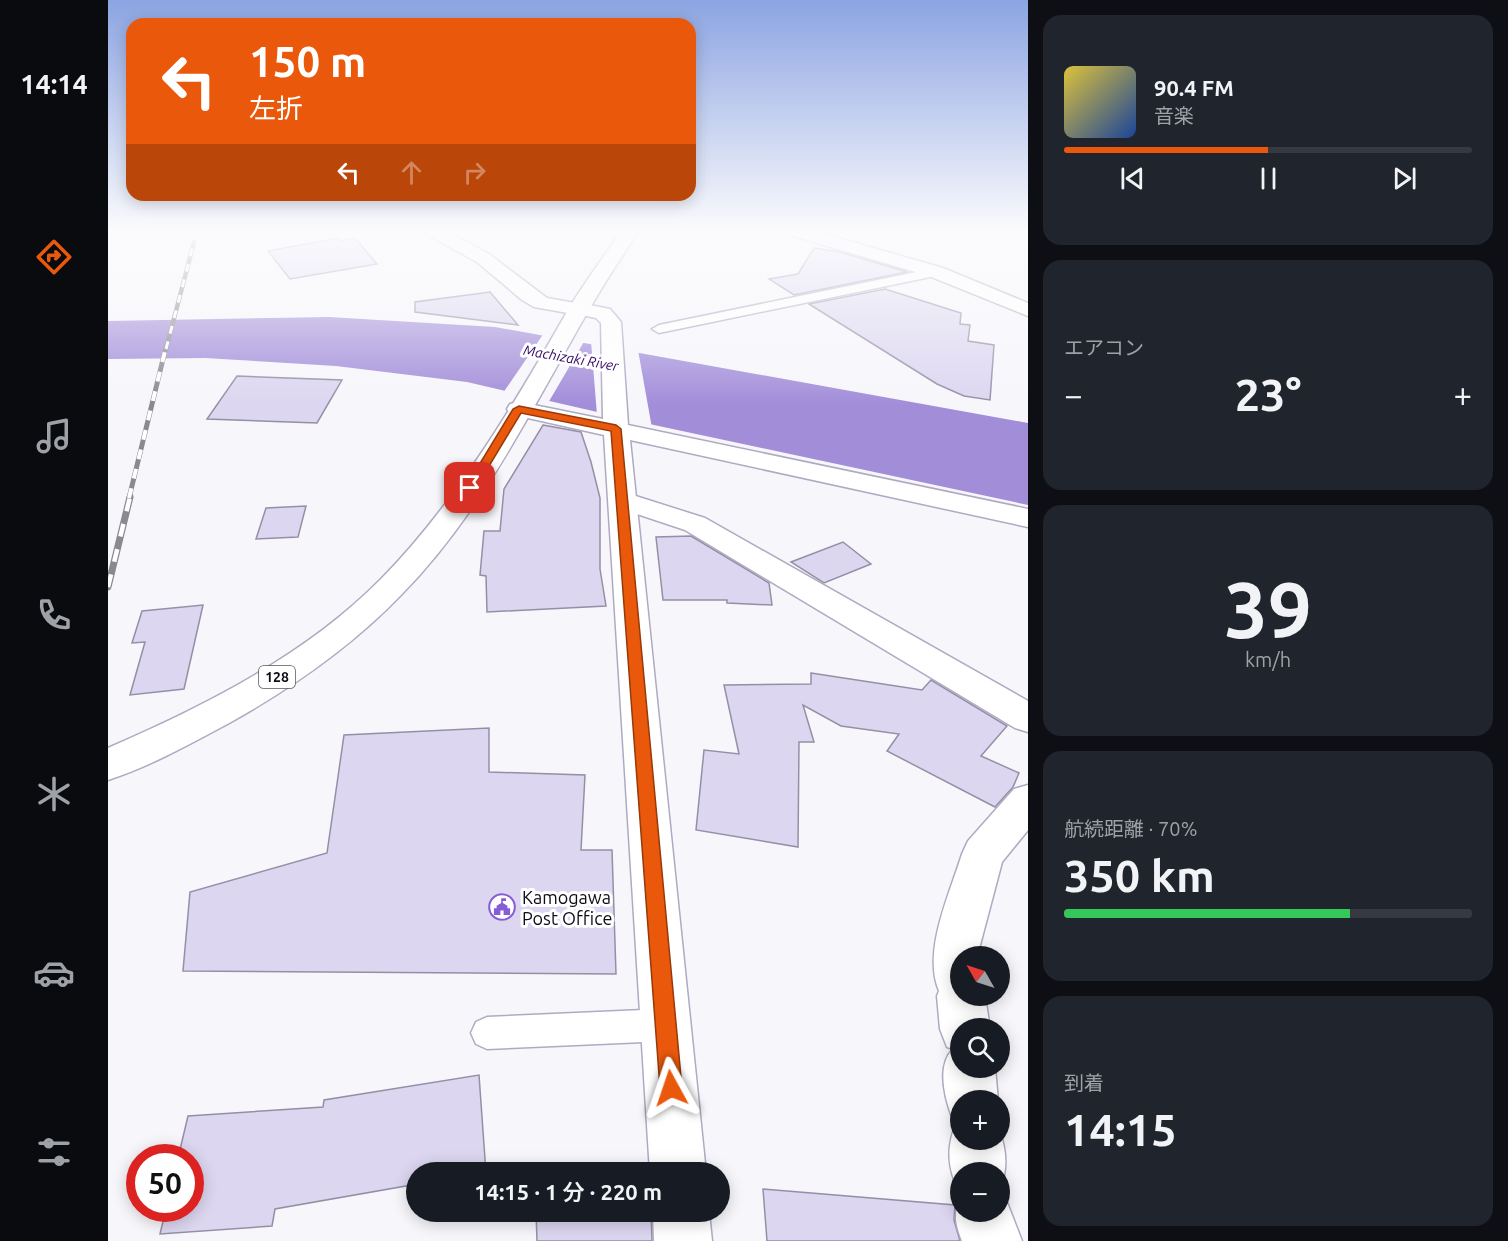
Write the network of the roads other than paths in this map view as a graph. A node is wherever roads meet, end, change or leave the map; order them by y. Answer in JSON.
{"nodes":[{"id":1,"x":520,"y":289,"type":"edge"},
{"id":2,"x":593,"y":289,"type":"edge"},
{"id":3,"x":854,"y":289,"type":"edge"},
{"id":4,"x":978,"y":289,"type":"edge"},
{"id":5,"x":1028,"y":309,"type":"edge"},
{"id":6,"x":575,"y":318,"type":"junction"},
{"id":7,"x":659,"y":329,"type":"dead end"},
{"id":8,"x":522,"y":404,"type":"junction"},
{"id":9,"x":617,"y":421,"type":"junction"},
{"id":10,"x":624,"y":500,"type":"junction"},
{"id":11,"x":1028,"y":518,"type":"edge"},
{"id":12,"x":1026,"y":715,"type":"edge"},
{"id":13,"x":108,"y":765,"type":"edge"},
{"id":14,"x":1028,"y":801,"type":"edge"},
{"id":15,"x":957,"y":946,"type":"edge"},
{"id":16,"x":666,"y":1025,"type":"junction"},
{"id":17,"x":487,"y":1033,"type":"dead end"},
{"id":18,"x":677,"y":1162,"type":"edge"},
{"id":19,"x":682,"y":1222,"type":"edge"},
{"id":20,"x":984,"y":1222,"type":"edge"},
{"id":21,"x":683,"y":1241,"type":"edge"},
{"id":22,"x":993,"y":1241,"type":"edge"}],
"edges":[{"from":1,"to":6,"type":"main road"},
{"from":2,"to":6,"type":"main road","number":"128"},
{"from":3,"to":7,"type":"lane"},
{"from":4,"to":5,"type":"main road"},
{"from":6,"to":8,"type":"main road","number":"128"},
{"from":6,"to":9,"type":"main road"},
{"from":8,"to":9,"type":"main road"},
{"from":8,"to":13,"type":"main road","number":"128"},
{"from":9,"to":10,"type":"main road"},
{"from":9,"to":11,"type":"main road"},
{"from":10,"to":12,"type":"main road"},
{"from":10,"to":16,"type":"main road"},
{"from":14,"to":15,"type":"main road"},
{"from":16,"to":17,"type":"lane"},
{"from":16,"to":18,"type":"main road"},
{"from":19,"to":21,"type":"main road"},
{"from":20,"to":22,"type":"main road"}]}
